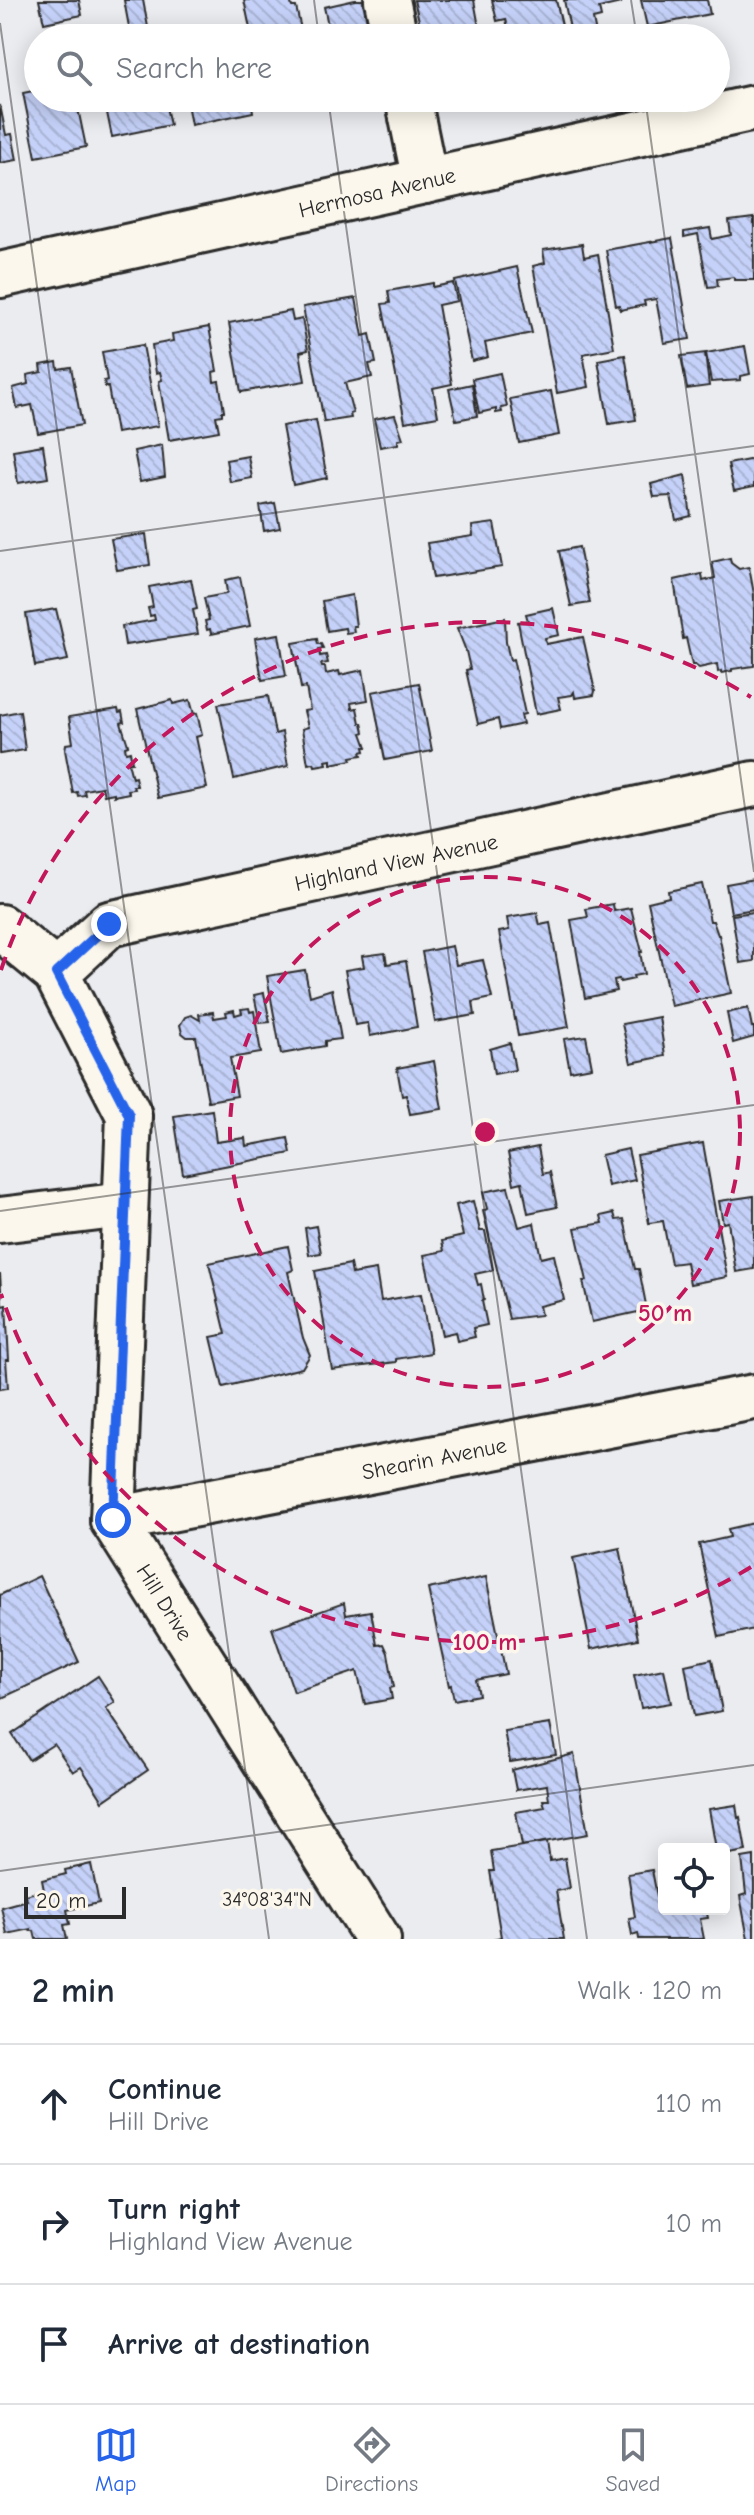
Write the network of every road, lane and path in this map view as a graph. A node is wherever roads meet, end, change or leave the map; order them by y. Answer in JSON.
{"nodes":[{"id":1,"x":387,"y":0,"type":"edge"},
{"id":2,"x":392,"y":24,"type":"edge"},
{"id":3,"x":754,"y":108,"type":"edge"},
{"id":4,"x":411,"y":112,"type":"edge"},
{"id":5,"x":425,"y":181,"type":"junction"},
{"id":6,"x":0,"y":275,"type":"edge"},
{"id":7,"x":754,"y":784,"type":"edge"},
{"id":8,"x":0,"y":927,"type":"edge"},
{"id":9,"x":56,"y":973,"type":"junction"},
{"id":10,"x":124,"y":1205,"type":"junction"},
{"id":11,"x":0,"y":1220,"type":"edge"},
{"id":12,"x":754,"y":1397,"type":"edge"},
{"id":13,"x":113,"y":1520,"type":"junction"},
{"id":14,"x":378,"y":1939,"type":"edge"}],
"edges":[{"from":1,"to":2,"type":"street"},
{"from":3,"to":5,"type":"street","name":"Hermosa Avenue"},
{"from":4,"to":5,"type":"street"},
{"from":5,"to":6,"type":"street","name":"Hermosa Avenue"},
{"from":7,"to":9,"type":"street","name":"Highland View Avenue"},
{"from":8,"to":9,"type":"street"},
{"from":9,"to":10,"type":"street"},
{"from":10,"to":11,"type":"street"},
{"from":10,"to":13,"type":"street"},
{"from":12,"to":13,"type":"street","name":"Shearin Avenue"},
{"from":13,"to":14,"type":"street","name":"Hill Drive"}]}
